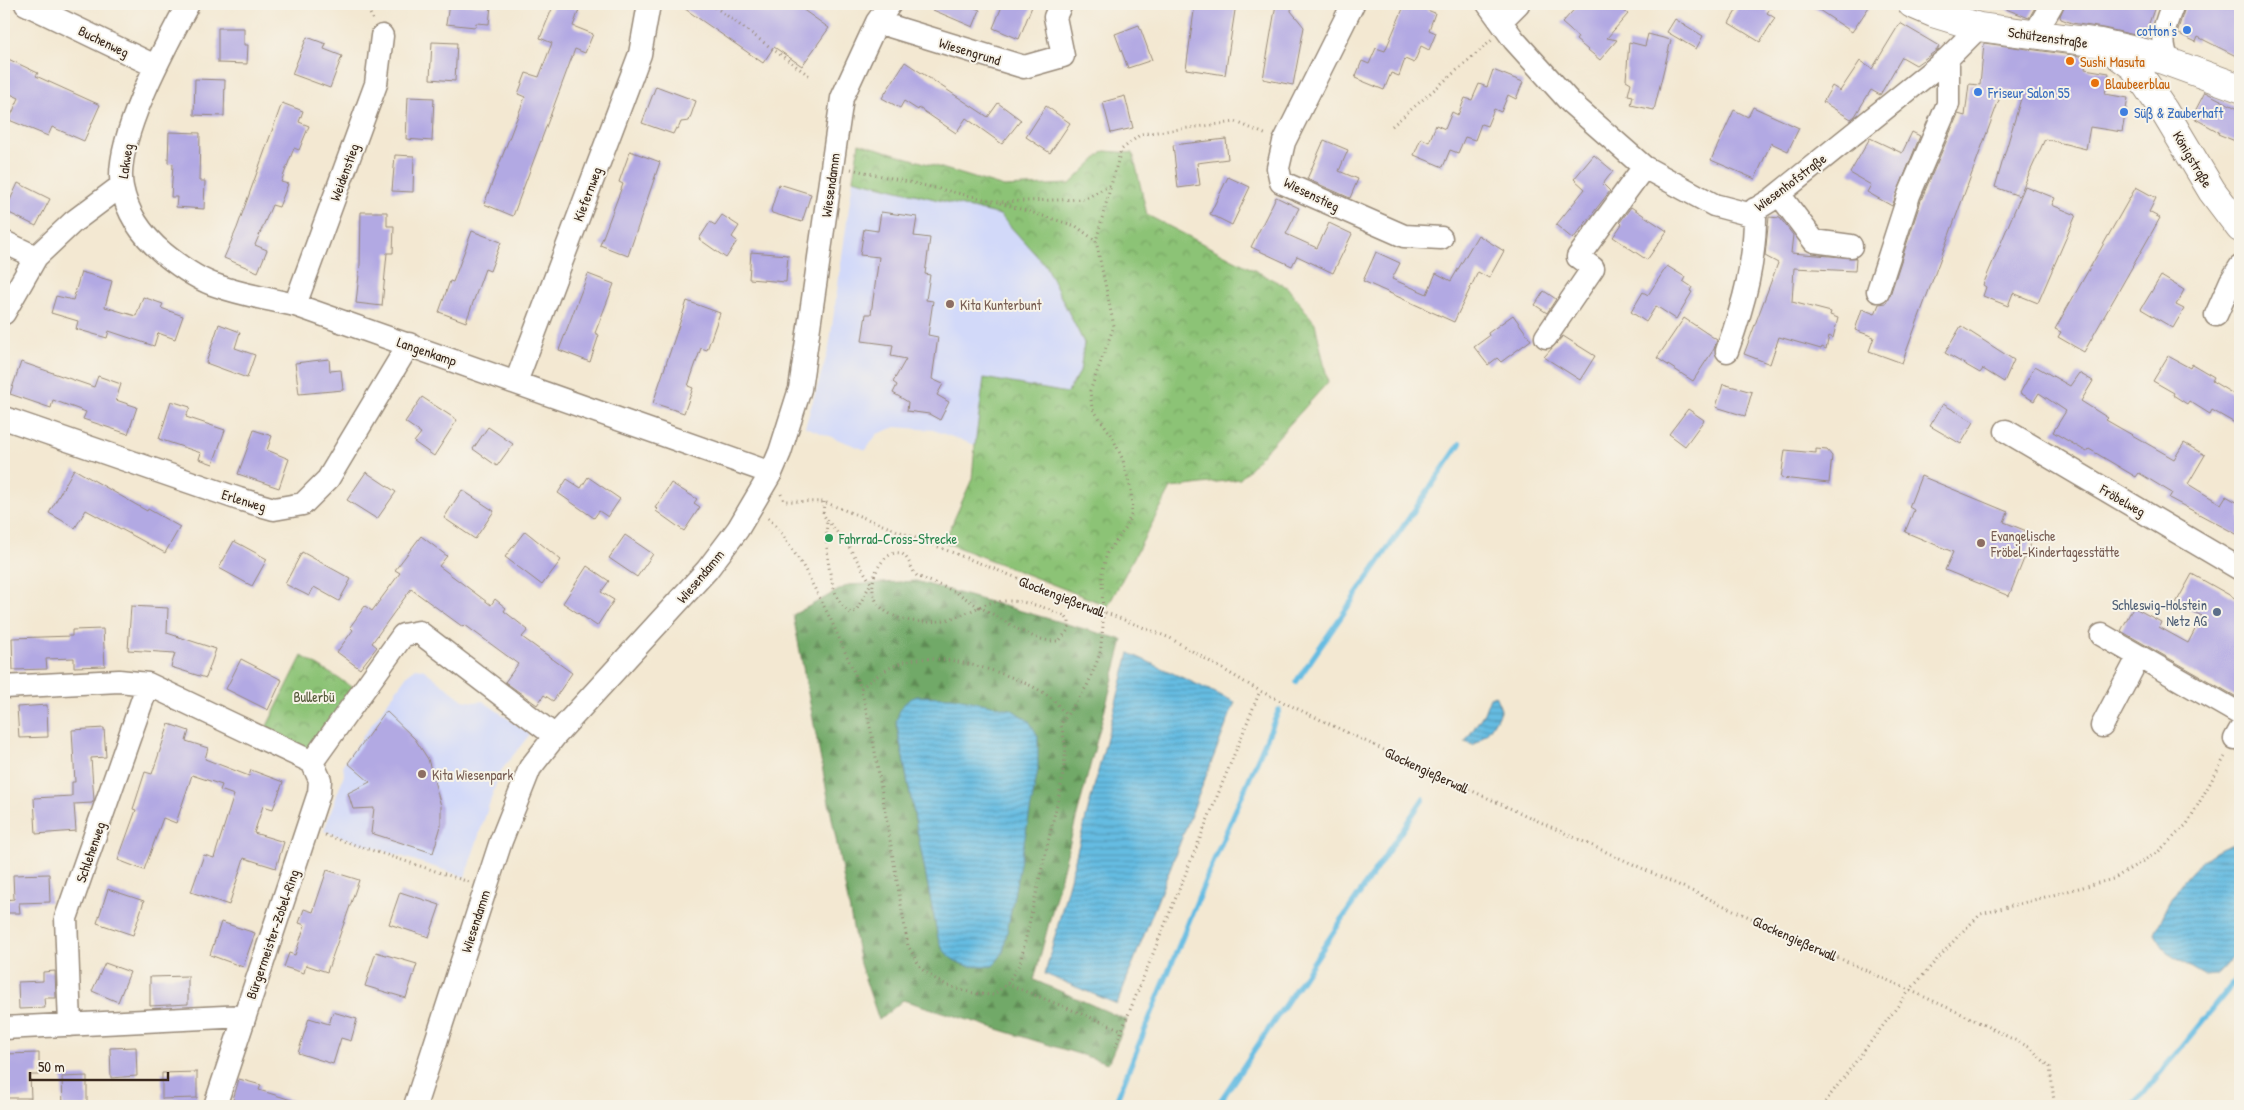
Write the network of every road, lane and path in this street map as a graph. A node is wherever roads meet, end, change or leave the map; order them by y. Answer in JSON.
{"nodes":[{"id":1,"x":26,"y":4,"type":"edge"},
{"id":2,"x":188,"y":4,"type":"edge"},
{"id":3,"x":355,"y":4,"type":"edge"},
{"id":4,"x":650,"y":4,"type":"edge"},
{"id":5,"x":711,"y":4,"type":"edge"},
{"id":6,"x":890,"y":4,"type":"edge"},
{"id":7,"x":1061,"y":4,"type":"edge"},
{"id":8,"x":1353,"y":4,"type":"edge"},
{"id":9,"x":1518,"y":4,"type":"edge"},
{"id":10,"x":2052,"y":4,"type":"edge"},
{"id":11,"x":2173,"y":4,"type":"edge"},
{"id":12,"x":1928,"y":7,"type":"edge"},
{"id":13,"x":1498,"y":18,"type":"edge"},
{"id":14,"x":877,"y":22,"type":"junction"},
{"id":15,"x":1979,"y":27,"type":"junction"},
{"id":16,"x":2034,"y":35,"type":"junction"},
{"id":17,"x":382,"y":36,"type":"joint"},
{"id":18,"x":2100,"y":44,"type":"junction"},
{"id":19,"x":1948,"y":58,"type":"junction"},
{"id":20,"x":2168,"y":62,"type":"junction"},
{"id":21,"x":155,"y":66,"type":"junction"},
{"id":22,"x":810,"y":77,"type":"dead end"},
{"id":23,"x":2148,"y":88,"type":"junction"},
{"id":24,"x":2240,"y":88,"type":"edge"},
{"id":25,"x":1392,"y":126,"type":"dead end"},
{"id":26,"x":1284,"y":142,"type":"junction"},
{"id":27,"x":834,"y":164,"type":"junction"},
{"id":28,"x":1644,"y":167,"type":"junction"},
{"id":29,"x":1111,"y":185,"type":"junction"},
{"id":30,"x":121,"y":186,"type":"junction"},
{"id":31,"x":1779,"y":194,"type":"junction"},
{"id":32,"x":997,"y":202,"type":"junction"},
{"id":33,"x":1756,"y":209,"type":"junction"},
{"id":34,"x":2240,"y":228,"type":"edge"},
{"id":35,"x":1441,"y":238,"type":"dead end"},
{"id":36,"x":1096,"y":241,"type":"junction"},
{"id":37,"x":4,"y":242,"type":"edge"},
{"id":38,"x":1850,"y":246,"type":"dead end"},
{"id":39,"x":36,"y":257,"type":"junction"},
{"id":40,"x":2240,"y":267,"type":"edge"},
{"id":41,"x":1878,"y":290,"type":"dead end"},
{"id":42,"x":295,"y":306,"type":"junction"},
{"id":43,"x":4,"y":313,"type":"edge"},
{"id":44,"x":2216,"y":315,"type":"dead end"},
{"id":45,"x":1546,"y":337,"type":"dead end"},
{"id":46,"x":409,"y":344,"type":"junction"},
{"id":47,"x":1727,"y":351,"type":"dead end"},
{"id":48,"x":516,"y":382,"type":"junction"},
{"id":49,"x":4,"y":418,"type":"edge"},
{"id":50,"x":2006,"y":431,"type":"dead end"},
{"id":51,"x":771,"y":473,"type":"junction"},
{"id":52,"x":824,"y":502,"type":"junction"},
{"id":53,"x":753,"y":504,"type":"junction"},
{"id":54,"x":827,"y":520,"type":"junction"},
{"id":55,"x":2240,"y":569,"type":"edge"},
{"id":56,"x":871,"y":583,"type":"junction"},
{"id":57,"x":979,"y":607,"type":"junction"},
{"id":58,"x":1102,"y":611,"type":"junction"},
{"id":59,"x":2102,"y":635,"type":"dead end"},
{"id":60,"x":2139,"y":656,"type":"junction"},
{"id":61,"x":148,"y":684,"type":"junction"},
{"id":62,"x":4,"y":687,"type":"edge"},
{"id":63,"x":861,"y":688,"type":"junction"},
{"id":64,"x":1260,"y":691,"type":"junction"},
{"id":65,"x":2240,"y":714,"type":"edge"},
{"id":66,"x":1066,"y":715,"type":"junction"},
{"id":67,"x":2102,"y":726,"type":"dead end"},
{"id":68,"x":2238,"y":735,"type":"edge"},
{"id":69,"x":555,"y":736,"type":"junction"},
{"id":70,"x":312,"y":762,"type":"junction"},
{"id":71,"x":307,"y":829,"type":"junction"},
{"id":72,"x":486,"y":888,"type":"junction"},
{"id":73,"x":1007,"y":984,"type":"junction"},
{"id":74,"x":1910,"y":990,"type":"junction"},
{"id":75,"x":244,"y":1016,"type":"junction"},
{"id":76,"x":70,"y":1025,"type":"junction"},
{"id":77,"x":4,"y":1028,"type":"edge"},
{"id":78,"x":1122,"y":1030,"type":"junction"},
{"id":79,"x":1114,"y":1047,"type":"dead end"},
{"id":80,"x":215,"y":1106,"type":"edge"},
{"id":81,"x":414,"y":1106,"type":"edge"},
{"id":82,"x":1822,"y":1106,"type":"edge"},
{"id":83,"x":2053,"y":1106,"type":"edge"}],
"edges":[{"from":1,"to":21,"type":"street","name":"Buchenweg"},
{"from":2,"to":21,"type":"street","name":"Lakweg"},
{"from":3,"to":17,"type":"path"},
{"from":4,"to":48,"type":"street","name":"Kiefernweg"},
{"from":5,"to":22,"type":"path"},
{"from":6,"to":14,"type":"street","name":"Wiesendamm"},
{"from":7,"to":14,"type":"street","name":"Wiesengrund"},
{"from":8,"to":26,"type":"street","name":"Wiesenstieg"},
{"from":9,"to":13,"type":"street"},
{"from":10,"to":16,"type":"street"},
{"from":11,"to":20,"type":"street"},
{"from":12,"to":15,"type":"main road","name":"Schützenstraße"},
{"from":13,"to":25,"type":"path"},
{"from":13,"to":28,"type":"street","name":"Wiesenhofstraße"},
{"from":14,"to":27,"type":"street","name":"Wiesendamm"},
{"from":15,"to":16,"type":"main road","name":"Schützenstraße"},
{"from":15,"to":19,"type":"street","name":"Wiesenhofstraße"},
{"from":16,"to":18,"type":"main road","name":"Schützenstraße"},
{"from":17,"to":42,"type":"street","name":"Weidenstieg"},
{"from":18,"to":20,"type":"main road","name":"Schützenstraße"},
{"from":18,"to":23,"type":"main road","name":"Königstraße"},
{"from":19,"to":31,"type":"street","name":"Wiesenhofstraße"},
{"from":19,"to":41,"type":"street"},
{"from":20,"to":23,"type":"main road"},
{"from":20,"to":24,"type":"main road","name":"Schützenstraße"},
{"from":21,"to":30,"type":"street","name":"Lakweg"},
{"from":23,"to":34,"type":"main road","name":"Königstraße"},
{"from":26,"to":29,"type":"path"},
{"from":26,"to":35,"type":"street","name":"Wiesenstieg"},
{"from":27,"to":32,"type":"path"},
{"from":27,"to":51,"type":"street","name":"Wiesendamm"},
{"from":28,"to":33,"type":"street","name":"Wiesenhofstraße"},
{"from":28,"to":45,"type":"street"},
{"from":29,"to":32,"type":"path"},
{"from":29,"to":36,"type":"path"},
{"from":30,"to":39,"type":"street","name":"Lakweg"},
{"from":30,"to":42,"type":"street","name":"Langenkamp"},
{"from":31,"to":33,"type":"street","name":"Wiesenhofstraße"},
{"from":31,"to":38,"type":"street"},
{"from":32,"to":36,"type":"path"},
{"from":33,"to":47,"type":"street"},
{"from":36,"to":58,"type":"path"},
{"from":37,"to":39,"type":"street"},
{"from":39,"to":43,"type":"street","name":"Lakweg"},
{"from":40,"to":44,"type":"street"},
{"from":42,"to":46,"type":"street","name":"Langenkamp"},
{"from":46,"to":48,"type":"street","name":"Langenkamp"},
{"from":46,"to":49,"type":"street","name":"Erlenweg"},
{"from":48,"to":51,"type":"street","name":"Langenkamp"},
{"from":50,"to":55,"type":"street","name":"Fröbelweg"},
{"from":51,"to":52,"type":"path","name":"Glockengießerwall"},
{"from":51,"to":53,"type":"street","name":"Wiesendamm"},
{"from":52,"to":54,"type":"path"},
{"from":52,"to":58,"type":"path","name":"Glockengießerwall"},
{"from":53,"to":63,"type":"path"},
{"from":53,"to":69,"type":"street","name":"Wiesendamm"},
{"from":54,"to":56,"type":"path"},
{"from":54,"to":56,"type":"path"},
{"from":56,"to":57,"type":"path"},
{"from":56,"to":57,"type":"path"},
{"from":57,"to":57,"type":"path"},
{"from":58,"to":64,"type":"path","name":"Glockengießerwall"},
{"from":58,"to":66,"type":"path"},
{"from":59,"to":60,"type":"street"},
{"from":60,"to":65,"type":"street"},
{"from":60,"to":67,"type":"street"},
{"from":61,"to":62,"type":"street"},
{"from":61,"to":70,"type":"street"},
{"from":61,"to":76,"type":"street","name":"Schlehenweg"},
{"from":63,"to":66,"type":"path"},
{"from":63,"to":73,"type":"path"},
{"from":64,"to":74,"type":"path","name":"Glockengießerwall"},
{"from":64,"to":78,"type":"path"},
{"from":66,"to":73,"type":"path"},
{"from":68,"to":74,"type":"path"},
{"from":69,"to":70,"type":"street"},
{"from":69,"to":72,"type":"street","name":"Wiesendamm"},
{"from":70,"to":71,"type":"street","name":"Bürgermeister-Zobel-Ring"},
{"from":71,"to":72,"type":"path"},
{"from":71,"to":75,"type":"street","name":"Bürgermeister-Zobel-Ring"},
{"from":72,"to":81,"type":"street","name":"Wiesendamm"},
{"from":73,"to":78,"type":"path"},
{"from":74,"to":82,"type":"path"},
{"from":74,"to":83,"type":"path","name":"Glockengießerwall"},
{"from":75,"to":76,"type":"street"},
{"from":75,"to":80,"type":"street","name":"Bürgermeister-Zobel-Ring"},
{"from":76,"to":77,"type":"street"},
{"from":78,"to":79,"type":"path"}]}
